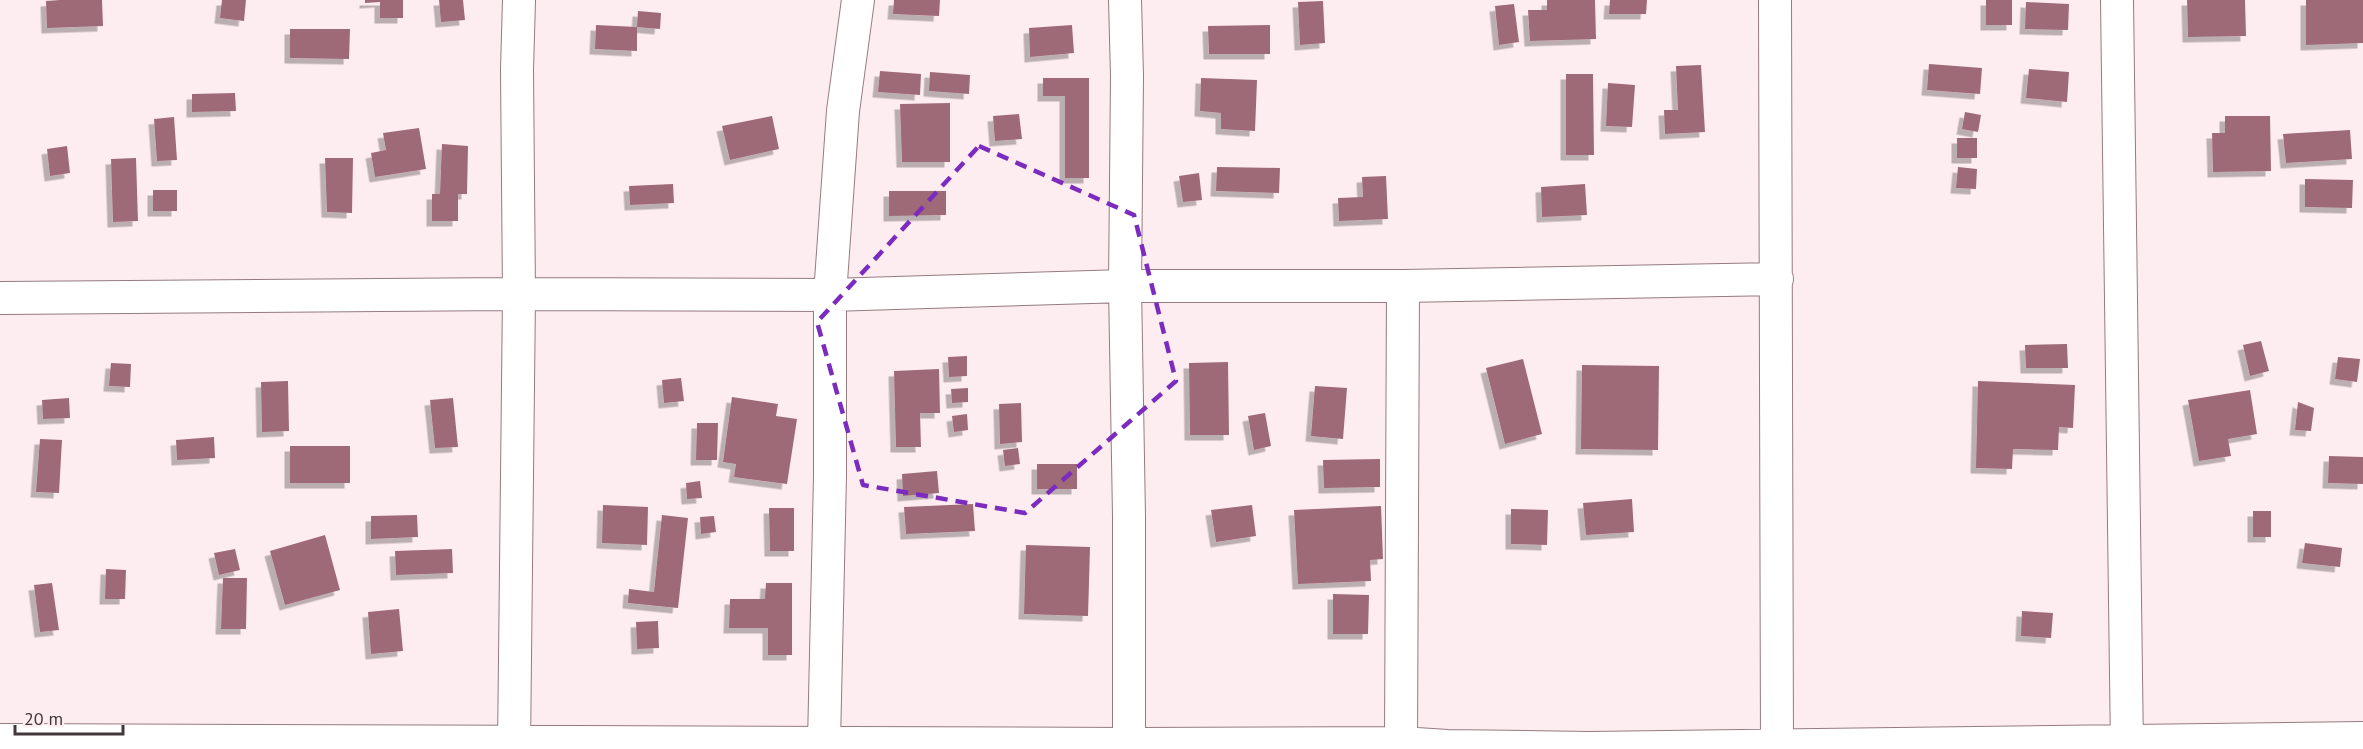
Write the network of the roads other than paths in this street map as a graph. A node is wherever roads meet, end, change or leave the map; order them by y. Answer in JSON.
{"nodes":[{"id":1,"x":519,"y":0,"type":"edge"},
{"id":2,"x":858,"y":0,"type":"edge"},
{"id":3,"x":1125,"y":0,"type":"edge"},
{"id":4,"x":1775,"y":0,"type":"edge"},
{"id":5,"x":2117,"y":0,"type":"edge"},
{"id":6,"x":1777,"y":279,"type":"junction"},
{"id":7,"x":1125,"y":286,"type":"junction"},
{"id":8,"x":1403,"y":286,"type":"junction"},
{"id":9,"x":519,"y":294,"type":"junction"},
{"id":10,"x":830,"y":296,"type":"junction"},
{"id":11,"x":0,"y":298,"type":"edge"},
{"id":12,"x":2363,"y":738,"type":"edge"},
{"id":13,"x":824,"y":742,"type":"junction"},
{"id":14,"x":1401,"y":742,"type":"junction"},
{"id":15,"x":14,"y":743,"type":"edge"},
{"id":16,"x":514,"y":745,"type":"edge"},
{"id":17,"x":2127,"y":745,"type":"edge"},
{"id":18,"x":1129,"y":746,"type":"edge"},
{"id":19,"x":1777,"y":747,"type":"edge"},
{"id":20,"x":1447,"y":748,"type":"edge"}],
"edges":[{"from":1,"to":9,"type":"street"},
{"from":2,"to":10,"type":"street"},
{"from":3,"to":7,"type":"street"},
{"from":4,"to":6,"type":"street"},
{"from":5,"to":17,"type":"street"},
{"from":6,"to":8,"type":"street"},
{"from":6,"to":19,"type":"street"},
{"from":7,"to":8,"type":"street"},
{"from":7,"to":10,"type":"street"},
{"from":7,"to":18,"type":"street"},
{"from":8,"to":14,"type":"street"},
{"from":9,"to":10,"type":"street"},
{"from":9,"to":11,"type":"street"},
{"from":9,"to":16,"type":"street"},
{"from":10,"to":13,"type":"street"},
{"from":12,"to":17,"type":"street"},
{"from":13,"to":16,"type":"street"},
{"from":13,"to":18,"type":"street"},
{"from":14,"to":18,"type":"street"},
{"from":14,"to":20,"type":"street"},
{"from":15,"to":16,"type":"street"},
{"from":17,"to":19,"type":"street"},
{"from":19,"to":20,"type":"street"}]}
